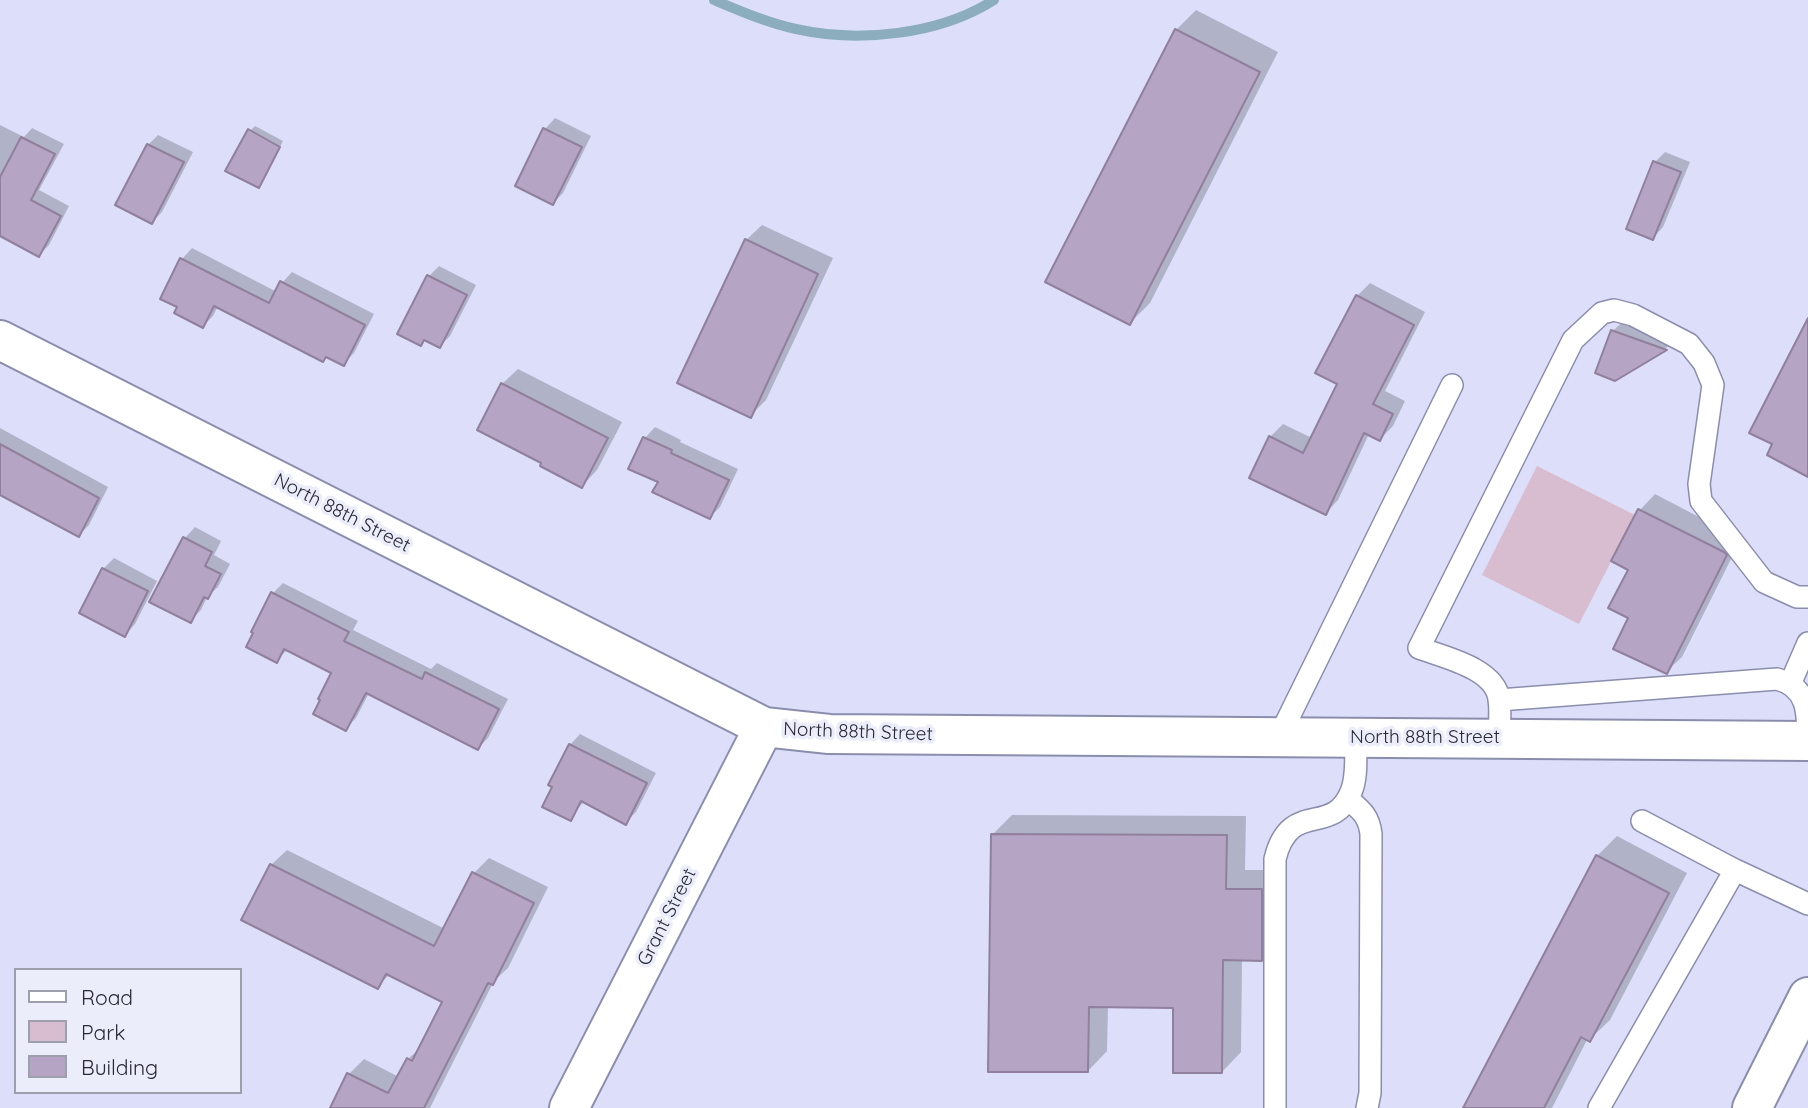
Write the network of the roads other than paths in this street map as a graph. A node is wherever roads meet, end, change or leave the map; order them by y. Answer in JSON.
{"nodes":[{"id":1,"x":0,"y":340,"type":"edge"},
{"id":2,"x":1452,"y":385,"type":"dead end"},
{"id":3,"x":1808,"y":597,"type":"edge"},
{"id":4,"x":1808,"y":643,"type":"edge"},
{"id":5,"x":1791,"y":682,"type":"junction"},
{"id":6,"x":1499,"y":700,"type":"junction"},
{"id":7,"x":764,"y":727,"type":"junction"},
{"id":8,"x":1279,"y":737,"type":"junction"},
{"id":9,"x":1356,"y":737,"type":"junction"},
{"id":10,"x":1499,"y":738,"type":"junction"},
{"id":11,"x":1808,"y":741,"type":"edge"},
{"id":12,"x":1348,"y":799,"type":"junction"},
{"id":13,"x":1642,"y":821,"type":"dead end"},
{"id":14,"x":1735,"y":870,"type":"junction"},
{"id":15,"x":1808,"y":904,"type":"edge"},
{"id":16,"x":1808,"y":997,"type":"edge"},
{"id":17,"x":569,"y":1108,"type":"edge"},
{"id":18,"x":1275,"y":1108,"type":"edge"},
{"id":19,"x":1367,"y":1108,"type":"edge"},
{"id":20,"x":1598,"y":1108,"type":"edge"},
{"id":21,"x":1752,"y":1108,"type":"edge"}],
"edges":[{"from":1,"to":7,"type":"street","name":"North 88th Street"},
{"from":2,"to":8,"type":"lane"},
{"from":3,"to":6,"type":"lane"},
{"from":4,"to":5,"type":"lane"},
{"from":5,"to":6,"type":"lane"},
{"from":5,"to":11,"type":"lane"},
{"from":6,"to":10,"type":"lane"},
{"from":7,"to":8,"type":"street","name":"North 88th Street"},
{"from":7,"to":17,"type":"street","name":"Grant Street"},
{"from":8,"to":9,"type":"street","name":"North 88th Street"},
{"from":9,"to":10,"type":"street","name":"North 88th Street"},
{"from":9,"to":12,"type":"lane"},
{"from":10,"to":11,"type":"street","name":"North 88th Street"},
{"from":12,"to":18,"type":"lane"},
{"from":12,"to":19,"type":"lane"},
{"from":13,"to":14,"type":"lane"},
{"from":14,"to":15,"type":"lane"},
{"from":14,"to":20,"type":"lane"},
{"from":16,"to":21,"type":"street"}]}
